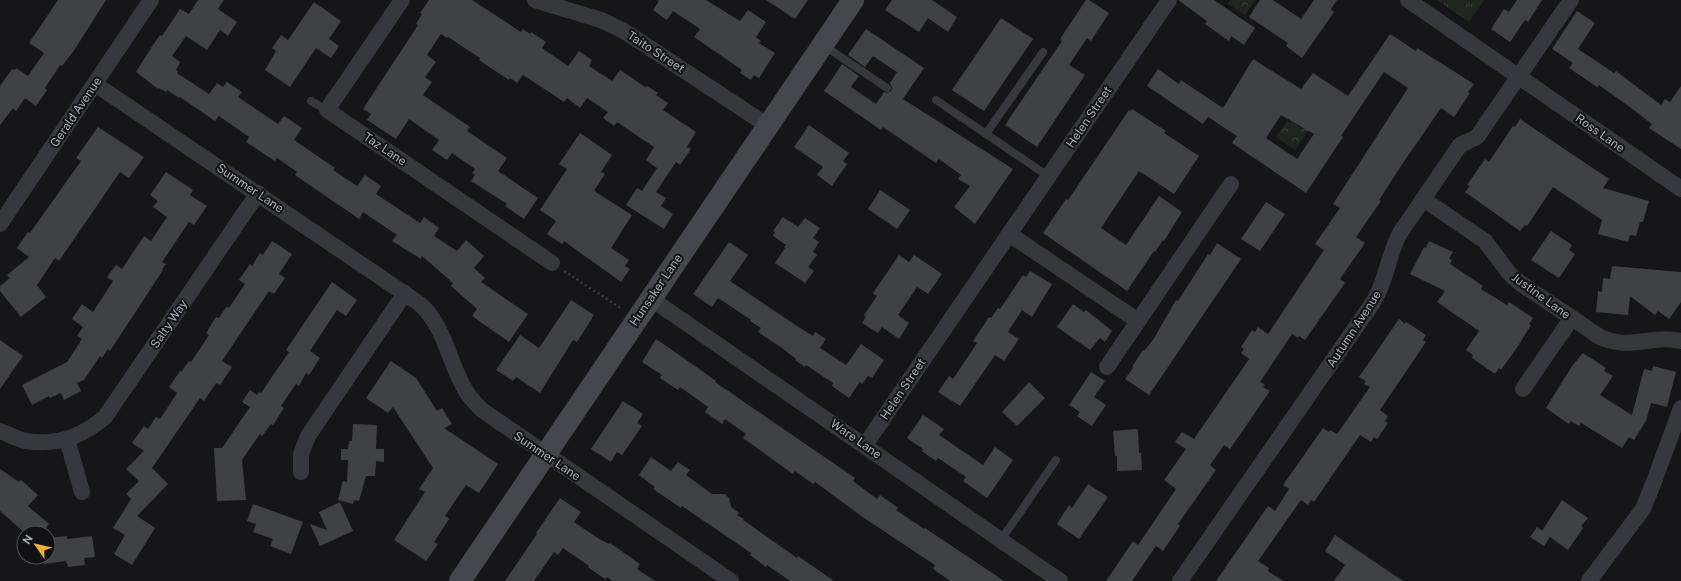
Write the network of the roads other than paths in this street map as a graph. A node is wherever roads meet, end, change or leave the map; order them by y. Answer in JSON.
{"nodes":[{"id":1,"x":151,"y":0,"type":"edge"},
{"id":2,"x":402,"y":0,"type":"edge"},
{"id":3,"x":535,"y":0,"type":"edge"},
{"id":4,"x":853,"y":0,"type":"edge"},
{"id":5,"x":1169,"y":0,"type":"edge"},
{"id":6,"x":1408,"y":0,"type":"edge"},
{"id":7,"x":1571,"y":0,"type":"edge"},
{"id":8,"x":822,"y":45,"type":"junction"},
{"id":9,"x":1043,"y":52,"type":"dead end"},
{"id":10,"x":1518,"y":77,"type":"junction"},
{"id":11,"x":95,"y":84,"type":"junction"},
{"id":12,"x":887,"y":88,"type":"dead end"},
{"id":13,"x":936,"y":100,"type":"dead end"},
{"id":14,"x":311,"y":101,"type":"dead end"},
{"id":15,"x":327,"y":110,"type":"junction"},
{"id":16,"x":767,"y":125,"type":"junction"},
{"id":17,"x":986,"y":134,"type":"junction"},
{"id":18,"x":1048,"y":176,"type":"junction"},
{"id":19,"x":1231,"y":184,"type":"dead end"},
{"id":20,"x":1681,"y":190,"type":"edge"},
{"id":21,"x":258,"y":193,"type":"junction"},
{"id":22,"x":1423,"y":199,"type":"junction"},
{"id":23,"x":0,"y":224,"type":"edge"},
{"id":24,"x":1009,"y":234,"type":"junction"},
{"id":25,"x":552,"y":263,"type":"road end"},
{"id":26,"x":405,"y":293,"type":"junction"},
{"id":27,"x":650,"y":298,"type":"junction"},
{"id":28,"x":1571,"y":319,"type":"junction"},
{"id":29,"x":1138,"y":321,"type":"junction"},
{"id":30,"x":1681,"y":341,"type":"edge"},
{"id":31,"x":1107,"y":367,"type":"dead end"},
{"id":32,"x":1523,"y":389,"type":"dead end"},
{"id":33,"x":1681,"y":408,"type":"edge"},
{"id":34,"x":0,"y":430,"type":"edge"},
{"id":35,"x":67,"y":439,"type":"junction"},
{"id":36,"x":865,"y":445,"type":"junction"},
{"id":37,"x":545,"y":454,"type":"junction"},
{"id":38,"x":1056,"y":460,"type":"dead end"},
{"id":39,"x":301,"y":472,"type":"dead end"},
{"id":40,"x":82,"y":492,"type":"dead end"},
{"id":41,"x":1001,"y":540,"type":"junction"},
{"id":42,"x":460,"y":581,"type":"edge"},
{"id":43,"x":731,"y":581,"type":"edge"},
{"id":44,"x":1060,"y":581,"type":"edge"},
{"id":45,"x":1180,"y":581,"type":"edge"},
{"id":46,"x":1589,"y":581,"type":"edge"}],
"edges":[{"from":1,"to":11,"type":"street","name":"Gerald Avenue"},
{"from":2,"to":15,"type":"street"},
{"from":3,"to":16,"type":"street","name":"Taito Street"},
{"from":4,"to":8,"type":"street","name":"Hunsaker Lane"},
{"from":5,"to":18,"type":"street","name":"Helen Street"},
{"from":6,"to":10,"type":"street","name":"Ross Lane"},
{"from":7,"to":10,"type":"street"},
{"from":8,"to":12,"type":"lane"},
{"from":8,"to":16,"type":"street","name":"Hunsaker Lane"},
{"from":9,"to":17,"type":"lane"},
{"from":10,"to":20,"type":"street","name":"Ross Lane"},
{"from":10,"to":22,"type":"street","name":"Autumn Avenue"},
{"from":11,"to":21,"type":"street","name":"Summer Lane"},
{"from":11,"to":23,"type":"street","name":"Gerald Avenue"},
{"from":13,"to":17,"type":"lane"},
{"from":14,"to":15,"type":"lane"},
{"from":15,"to":25,"type":"street","name":"Taz Lane"},
{"from":16,"to":27,"type":"street","name":"Hunsaker Lane"},
{"from":17,"to":18,"type":"lane"},
{"from":18,"to":24,"type":"street","name":"Helen Street"},
{"from":19,"to":29,"type":"street"},
{"from":21,"to":26,"type":"street","name":"Summer Lane"},
{"from":21,"to":35,"type":"street","name":"Salty Way"},
{"from":22,"to":28,"type":"street","name":"Justine Lane"},
{"from":22,"to":45,"type":"street","name":"Autumn Avenue"},
{"from":24,"to":29,"type":"street"},
{"from":24,"to":36,"type":"street","name":"Helen Street"},
{"from":26,"to":37,"type":"street","name":"Summer Lane"},
{"from":26,"to":39,"type":"street"},
{"from":27,"to":36,"type":"street","name":"Ware Lane"},
{"from":27,"to":37,"type":"street","name":"Hunsaker Lane"},
{"from":28,"to":30,"type":"street","name":"Justine Lane"},
{"from":28,"to":32,"type":"street"},
{"from":29,"to":31,"type":"street"},
{"from":33,"to":46,"type":"street"},
{"from":34,"to":35,"type":"street","name":"Salty Way"},
{"from":35,"to":40,"type":"street"},
{"from":36,"to":41,"type":"street","name":"Ware Lane"},
{"from":37,"to":42,"type":"street","name":"Hunsaker Lane"},
{"from":37,"to":43,"type":"street","name":"Summer Lane"},
{"from":38,"to":41,"type":"lane"},
{"from":41,"to":44,"type":"street","name":"Ware Lane"}]}
